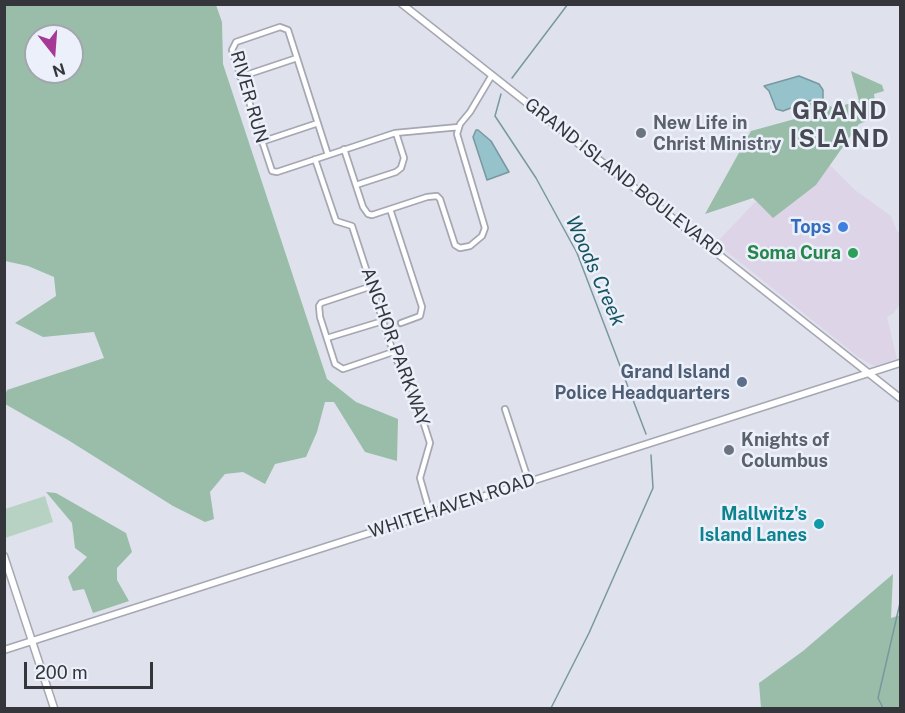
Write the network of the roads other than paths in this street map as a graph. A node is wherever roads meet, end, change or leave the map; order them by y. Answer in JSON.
{"nodes":[{"id":1,"x":402,"y":4,"type":"edge"},
{"id":2,"x":297,"y":58,"type":"junction"},
{"id":3,"x":492,"y":75,"type":"junction"},
{"id":4,"x":240,"y":77,"type":"junction"},
{"id":5,"x":318,"y":123,"type":"junction"},
{"id":6,"x":459,"y":127,"type":"junction"},
{"id":7,"x":396,"y":133,"type":"junction"},
{"id":8,"x":261,"y":142,"type":"junction"},
{"id":9,"x":344,"y":149,"type":"junction"},
{"id":10,"x":328,"y":155,"type":"junction"},
{"id":11,"x":315,"y":159,"type":"junction"},
{"id":12,"x":356,"y":185,"type":"junction"},
{"id":13,"x":390,"y":209,"type":"junction"},
{"id":14,"x":372,"y":286,"type":"junction"},
{"id":15,"x":383,"y":321,"type":"junction"},
{"id":16,"x":401,"y":323,"type":"dead end"},
{"id":17,"x":327,"y":338,"type":"junction"},
{"id":18,"x":393,"y":352,"type":"junction"},
{"id":19,"x":900,"y":363,"type":"edge"},
{"id":20,"x":870,"y":373,"type":"junction"},
{"id":21,"x":900,"y":398,"type":"edge"},
{"id":22,"x":505,"y":409,"type":"dead end"},
{"id":23,"x":529,"y":482,"type":"junction"},
{"id":24,"x":430,"y":513,"type":"junction"},
{"id":25,"x":4,"y":556,"type":"edge"},
{"id":26,"x":33,"y":641,"type":"junction"},
{"id":27,"x":4,"y":650,"type":"edge"},
{"id":28,"x":54,"y":708,"type":"edge"}],
"edges":[{"from":1,"to":3,"type":"street","name":"GRAND ISLAND BOULEVARD"},
{"from":2,"to":4,"type":"street"},
{"from":2,"to":4,"type":"street","name":"RIVER RUN"},
{"from":2,"to":5,"type":"street","name":"RIVER RUN"},
{"from":3,"to":6,"type":"street"},
{"from":3,"to":20,"type":"street","name":"GRAND ISLAND BOULEVARD"},
{"from":4,"to":8,"type":"street","name":"RIVER RUN"},
{"from":5,"to":8,"type":"street"},
{"from":5,"to":10,"type":"street","name":"RIVER RUN"},
{"from":6,"to":7,"type":"street","name":"RIVER RUN"},
{"from":6,"to":13,"type":"street"},
{"from":7,"to":9,"type":"street","name":"RIVER RUN"},
{"from":7,"to":12,"type":"street"},
{"from":8,"to":11,"type":"street","name":"RIVER RUN"},
{"from":9,"to":10,"type":"street","name":"RIVER RUN"},
{"from":9,"to":12,"type":"street"},
{"from":10,"to":11,"type":"street","name":"RIVER RUN"},
{"from":11,"to":14,"type":"street","name":"ANCHOR PARKWAY"},
{"from":12,"to":13,"type":"street"},
{"from":13,"to":16,"type":"street"},
{"from":14,"to":15,"type":"street","name":"ANCHOR PARKWAY"},
{"from":14,"to":17,"type":"street"},
{"from":15,"to":17,"type":"street"},
{"from":15,"to":18,"type":"street","name":"ANCHOR PARKWAY"},
{"from":17,"to":18,"type":"street"},
{"from":18,"to":24,"type":"street","name":"ANCHOR PARKWAY"},
{"from":19,"to":20,"type":"street","name":"WHITEHAVEN ROAD"},
{"from":20,"to":21,"type":"street","name":"GRAND ISLAND BOULEVARD"},
{"from":20,"to":23,"type":"street","name":"WHITEHAVEN ROAD"},
{"from":22,"to":23,"type":"street"},
{"from":23,"to":24,"type":"street","name":"WHITEHAVEN ROAD"},
{"from":24,"to":26,"type":"street","name":"WHITEHAVEN ROAD"},
{"from":25,"to":26,"type":"street"},
{"from":26,"to":27,"type":"street","name":"WHITEHAVEN ROAD"},
{"from":26,"to":28,"type":"street"}]}
